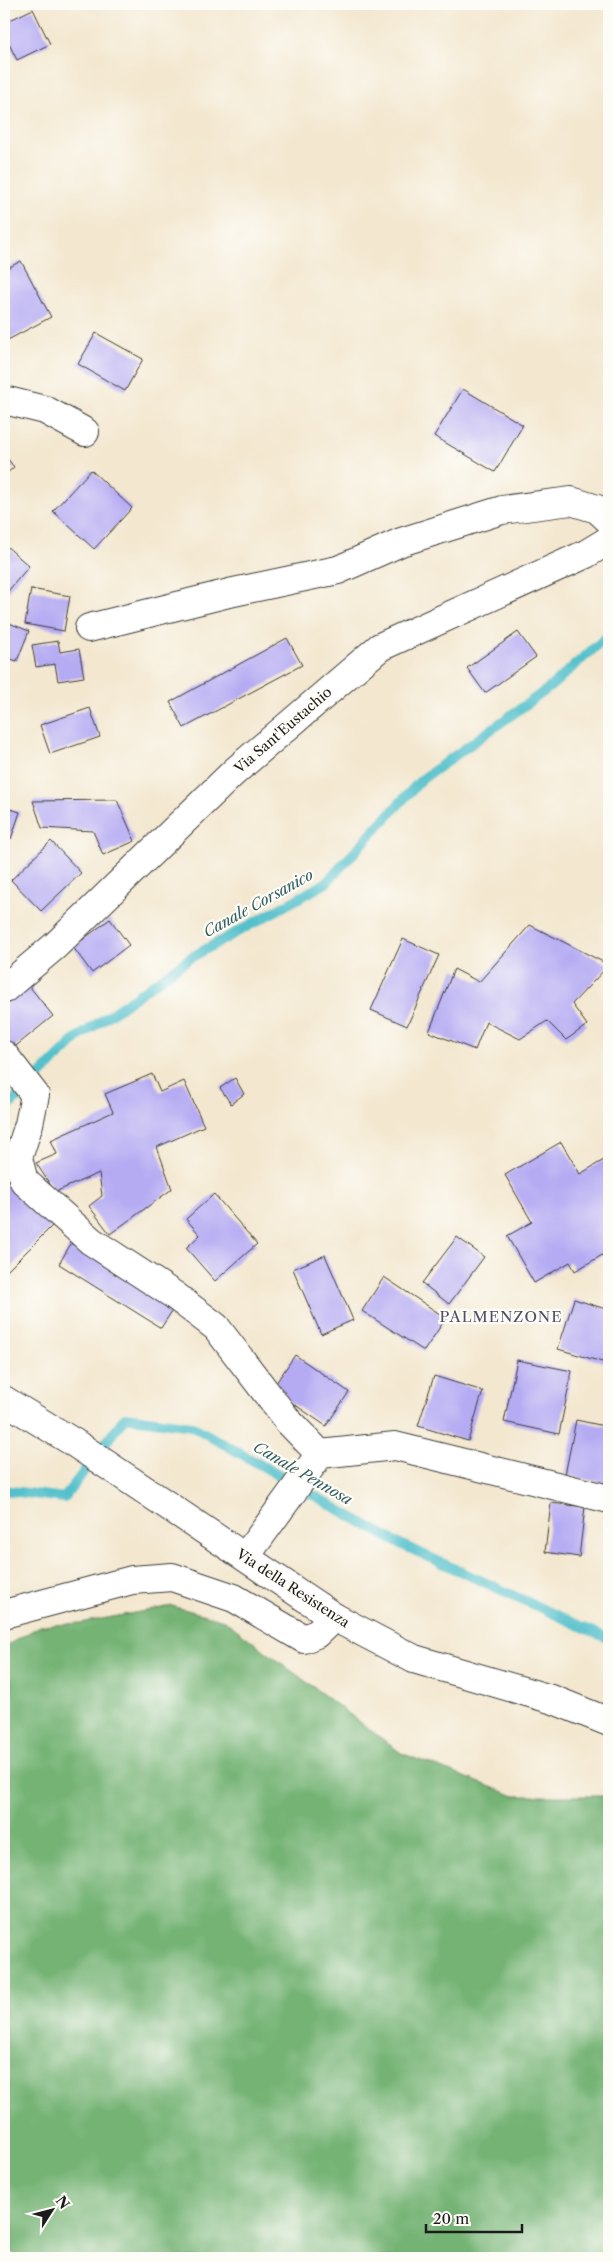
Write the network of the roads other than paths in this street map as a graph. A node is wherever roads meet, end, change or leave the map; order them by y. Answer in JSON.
{"nodes":[{"id":1,"x":4,"y":400,"type":"edge"},
{"id":2,"x":85,"y":432,"type":"dead end"},
{"id":3,"x":609,"y":520,"type":"edge"},
{"id":4,"x":609,"y":540,"type":"edge"},
{"id":5,"x":89,"y":628,"type":"dead end"},
{"id":6,"x":4,"y":989,"type":"edge"},
{"id":7,"x":6,"y":1059,"type":"edge"},
{"id":8,"x":4,"y":1400,"type":"edge"},
{"id":9,"x":320,"y":1454,"type":"junction"},
{"id":10,"x":609,"y":1499,"type":"edge"},
{"id":11,"x":246,"y":1556,"type":"junction"},
{"id":12,"x":4,"y":1614,"type":"edge"},
{"id":13,"x":334,"y":1617,"type":"junction"},
{"id":14,"x":609,"y":1722,"type":"edge"}],
"edges":[{"from":1,"to":2,"type":"street"},
{"from":3,"to":5,"type":"street"},
{"from":4,"to":6,"type":"street","name":"Via Sant'Eustachio"},
{"from":7,"to":9,"type":"street"},
{"from":8,"to":11,"type":"street","name":"Via della Resistenza"},
{"from":9,"to":10,"type":"street"},
{"from":9,"to":11,"type":"street"},
{"from":11,"to":13,"type":"street","name":"Via della Resistenza"},
{"from":12,"to":13,"type":"street"},
{"from":13,"to":14,"type":"street","name":"Via della Resistenza"}]}
